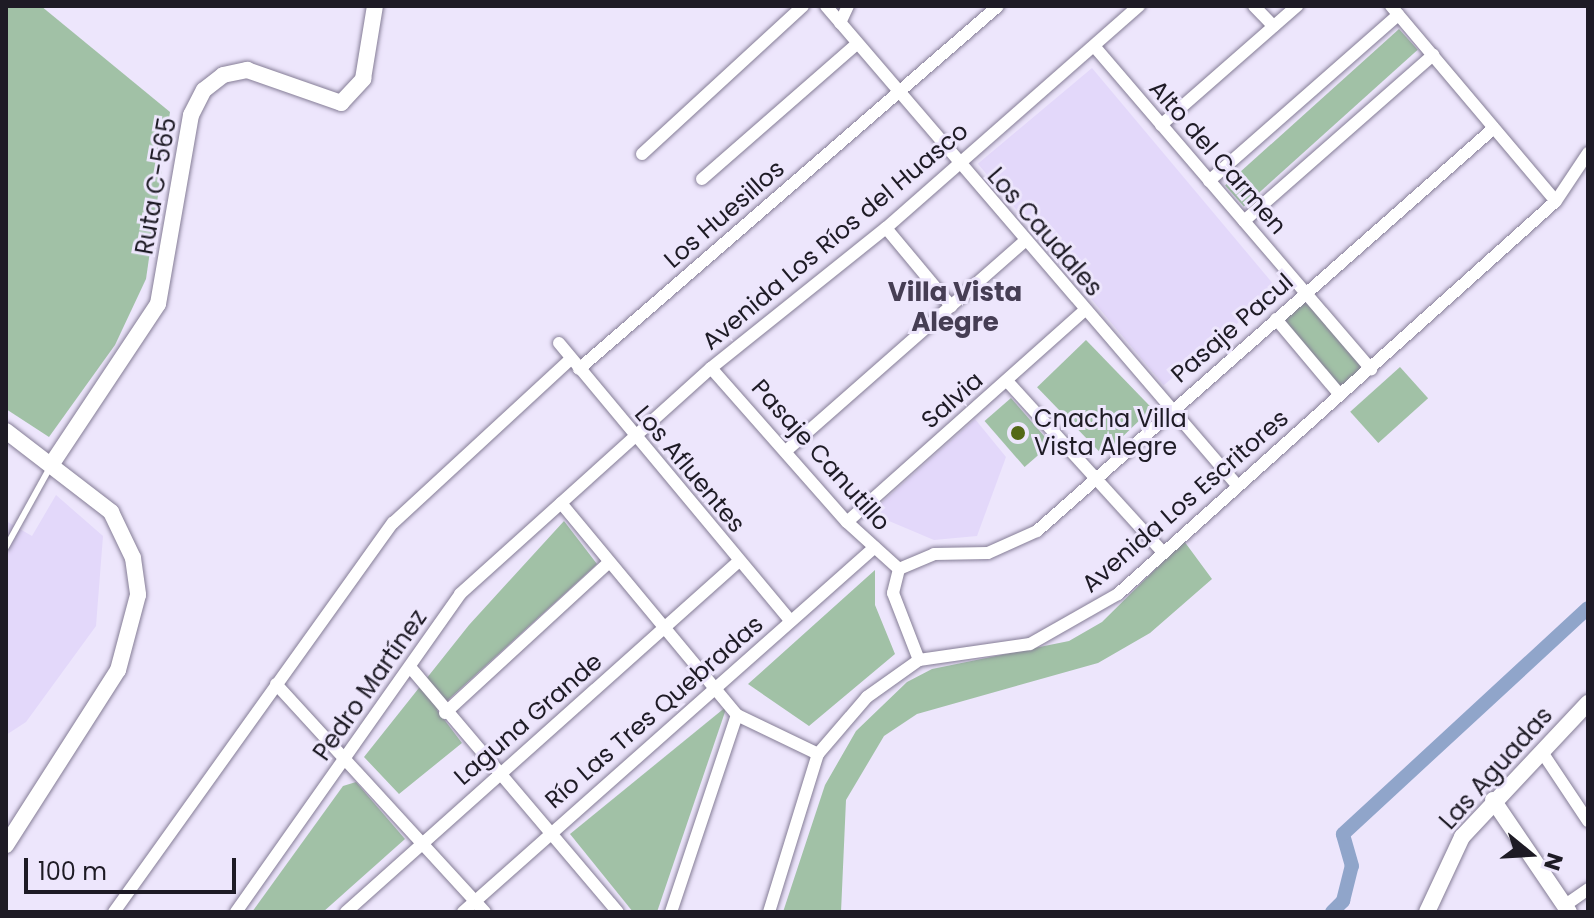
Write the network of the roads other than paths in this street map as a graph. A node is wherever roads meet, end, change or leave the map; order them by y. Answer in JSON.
{"nodes":[{"id":1,"x":375,"y":6,"type":"edge"},
{"id":2,"x":803,"y":6,"type":"edge"},
{"id":3,"x":826,"y":6,"type":"edge"},
{"id":4,"x":848,"y":6,"type":"edge"},
{"id":5,"x":998,"y":6,"type":"edge"},
{"id":6,"x":1139,"y":6,"type":"edge"},
{"id":7,"x":1254,"y":6,"type":"edge"},
{"id":8,"x":1297,"y":6,"type":"edge"},
{"id":9,"x":1395,"y":10,"type":"edge"},
{"id":10,"x":840,"y":23,"type":"junction"},
{"id":11,"x":1273,"y":26,"type":"junction"},
{"id":12,"x":857,"y":44,"type":"junction"},
{"id":13,"x":1094,"y":46,"type":"junction"},
{"id":14,"x":1433,"y":55,"type":"junction"},
{"id":15,"x":897,"y":92,"type":"junction"},
{"id":16,"x":1161,"y":125,"type":"junction"},
{"id":17,"x":1494,"y":128,"type":"junction"},
{"id":18,"x":1588,"y":153,"type":"edge"},
{"id":19,"x":642,"y":154,"type":"dead end"},
{"id":20,"x":957,"y":165,"type":"junction"},
{"id":21,"x":702,"y":179,"type":"dead end"},
{"id":22,"x":1209,"y":181,"type":"junction"},
{"id":23,"x":1556,"y":201,"type":"junction"},
{"id":24,"x":1244,"y":221,"type":"junction"},
{"id":25,"x":886,"y":228,"type":"junction"},
{"id":26,"x":1024,"y":242,"type":"junction"},
{"id":27,"x":1306,"y":293,"type":"junction"},
{"id":28,"x":951,"y":306,"type":"junction"},
{"id":29,"x":1084,"y":311,"type":"junction"},
{"id":30,"x":1276,"y":319,"type":"junction"},
{"id":31,"x":559,"y":343,"type":"dead end"},
{"id":32,"x":575,"y":364,"type":"junction"},
{"id":33,"x":711,"y":368,"type":"junction"},
{"id":34,"x":1371,"y":369,"type":"junction"},
{"id":35,"x":1007,"y":381,"type":"junction"},
{"id":36,"x":1340,"y":395,"type":"junction"},
{"id":37,"x":1172,"y":410,"type":"junction"},
{"id":38,"x":6,"y":431,"type":"edge"},
{"id":39,"x":633,"y":437,"type":"junction"},
{"id":40,"x":787,"y":450,"type":"junction"},
{"id":41,"x":53,"y":462,"type":"junction"},
{"id":42,"x":1098,"y":477,"type":"junction"},
{"id":43,"x":1236,"y":484,"type":"junction"},
{"id":44,"x":561,"y":503,"type":"junction"},
{"id":45,"x":847,"y":522,"type":"junction"},
{"id":46,"x":6,"y":547,"type":"edge"},
{"id":47,"x":875,"y":547,"type":"junction"},
{"id":48,"x":1160,"y":549,"type":"junction"},
{"id":49,"x":739,"y":561,"type":"junction"},
{"id":50,"x":609,"y":562,"type":"junction"},
{"id":51,"x":899,"y":569,"type":"junction"},
{"id":52,"x":791,"y":621,"type":"junction"},
{"id":53,"x":664,"y":629,"type":"junction"},
{"id":54,"x":919,"y":660,"type":"junction"},
{"id":55,"x":410,"y":667,"type":"junction"},
{"id":56,"x":276,"y":684,"type":"junction"},
{"id":57,"x":715,"y":688,"type":"junction"},
{"id":58,"x":1588,"y":703,"type":"edge"},
{"id":59,"x":445,"y":713,"type":"junction"},
{"id":60,"x":737,"y":715,"type":"junction"},
{"id":61,"x":1542,"y":752,"type":"junction"},
{"id":62,"x":818,"y":754,"type":"junction"},
{"id":63,"x":347,"y":755,"type":"junction"},
{"id":64,"x":498,"y":774,"type":"junction"},
{"id":65,"x":1493,"y":800,"type":"junction"},
{"id":66,"x":1588,"y":821,"type":"edge"},
{"id":67,"x":550,"y":834,"type":"junction"},
{"id":68,"x":423,"y":841,"type":"junction"},
{"id":69,"x":6,"y":845,"type":"edge"},
{"id":70,"x":1588,"y":889,"type":"edge"},
{"id":71,"x":475,"y":900,"type":"junction"},
{"id":72,"x":1567,"y":909,"type":"edge"},
{"id":73,"x":114,"y":912,"type":"edge"},
{"id":74,"x":236,"y":912,"type":"edge"},
{"id":75,"x":346,"y":912,"type":"edge"},
{"id":76,"x":463,"y":912,"type":"edge"},
{"id":77,"x":485,"y":912,"type":"edge"},
{"id":78,"x":618,"y":912,"type":"edge"},
{"id":79,"x":671,"y":912,"type":"edge"},
{"id":80,"x":769,"y":912,"type":"edge"},
{"id":81,"x":1427,"y":912,"type":"edge"}],
"edges":[{"from":1,"to":41,"type":"main road","name":"Ruta C-565"},
{"from":2,"to":19,"type":"street"},
{"from":3,"to":10,"type":"street","name":"Los Caudales"},
{"from":4,"to":10,"type":"street"},
{"from":5,"to":15,"type":"street","name":"Los Huesillos"},
{"from":6,"to":13,"type":"street","name":"Avenida Los Ríos del Huasco"},
{"from":7,"to":11,"type":"street"},
{"from":8,"to":11,"type":"street"},
{"from":9,"to":14,"type":"street"},
{"from":9,"to":22,"type":"street"},
{"from":10,"to":12,"type":"street","name":"Los Caudales"},
{"from":11,"to":16,"type":"street"},
{"from":12,"to":15,"type":"street","name":"Los Caudales"},
{"from":12,"to":21,"type":"street"},
{"from":13,"to":16,"type":"street","name":"Alto del Carmen"},
{"from":13,"to":20,"type":"street","name":"Avenida Los Ríos del Huasco"},
{"from":14,"to":17,"type":"street"},
{"from":14,"to":24,"type":"street"},
{"from":15,"to":20,"type":"street","name":"Los Caudales"},
{"from":15,"to":32,"type":"street","name":"Los Huesillos"},
{"from":16,"to":22,"type":"street","name":"Alto del Carmen"},
{"from":17,"to":23,"type":"street"},
{"from":17,"to":27,"type":"street","name":"Pasaje Pacul"},
{"from":18,"to":23,"type":"street","name":"Avenida Los Escritores"},
{"from":20,"to":25,"type":"street","name":"Avenida Los Ríos del Huasco"},
{"from":20,"to":26,"type":"street","name":"Los Caudales"},
{"from":22,"to":24,"type":"street","name":"Alto del Carmen"},
{"from":23,"to":34,"type":"street","name":"Avenida Los Escritores"},
{"from":24,"to":27,"type":"street","name":"Alto del Carmen"},
{"from":25,"to":28,"type":"street"},
{"from":25,"to":33,"type":"street","name":"Avenida Los Ríos del Huasco"},
{"from":26,"to":28,"type":"street"},
{"from":26,"to":29,"type":"street","name":"Los Caudales"},
{"from":27,"to":30,"type":"street","name":"Pasaje Pacul"},
{"from":27,"to":34,"type":"street","name":"Alto del Carmen"},
{"from":28,"to":40,"type":"street"},
{"from":29,"to":35,"type":"street","name":"Salvia"},
{"from":29,"to":37,"type":"street","name":"Los Caudales"},
{"from":30,"to":36,"type":"street"},
{"from":30,"to":37,"type":"street","name":"Pasaje Pacul"},
{"from":31,"to":32,"type":"street","name":"Los Afluentes"},
{"from":32,"to":39,"type":"street","name":"Los Afluentes"},
{"from":32,"to":56,"type":"street","name":"Los Huesillos"},
{"from":33,"to":39,"type":"street","name":"Avenida Los Ríos del Huasco"},
{"from":33,"to":40,"type":"street","name":"Pasaje Canutillo"},
{"from":34,"to":36,"type":"street","name":"Avenida Los Escritores"},
{"from":35,"to":42,"type":"street"},
{"from":35,"to":45,"type":"street","name":"Salvia"},
{"from":36,"to":43,"type":"street","name":"Avenida Los Escritores"},
{"from":37,"to":42,"type":"street","name":"Pasaje Pacul"},
{"from":37,"to":43,"type":"street","name":"Los Caudales"},
{"from":38,"to":41,"type":"main road"},
{"from":39,"to":44,"type":"street","name":"Avenida Los Ríos del Huasco"},
{"from":39,"to":49,"type":"street","name":"Los Afluentes"},
{"from":40,"to":45,"type":"street","name":"Pasaje Canutillo"},
{"from":41,"to":46,"type":"lane"},
{"from":41,"to":69,"type":"main road"},
{"from":42,"to":48,"type":"street"},
{"from":42,"to":51,"type":"street","name":"Pasaje Pacul"},
{"from":43,"to":48,"type":"street","name":"Avenida Los Escritores"},
{"from":44,"to":50,"type":"street"},
{"from":44,"to":55,"type":"street","name":"Pedro Martínez"},
{"from":45,"to":47,"type":"street","name":"Pasaje Canutillo"},
{"from":47,"to":51,"type":"street","name":"Pasaje Canutillo"},
{"from":47,"to":52,"type":"street","name":"Río Las Tres Quebradas"},
{"from":48,"to":54,"type":"street","name":"Avenida Los Escritores"},
{"from":49,"to":52,"type":"street","name":"Los Afluentes"},
{"from":49,"to":53,"type":"street","name":"Laguna Grande"},
{"from":50,"to":53,"type":"street"},
{"from":50,"to":59,"type":"street"},
{"from":51,"to":54,"type":"street"},
{"from":52,"to":57,"type":"street","name":"Río Las Tres Quebradas"},
{"from":53,"to":57,"type":"street"},
{"from":53,"to":64,"type":"street","name":"Laguna Grande"},
{"from":54,"to":62,"type":"street","name":"Avenida Los Escritores"},
{"from":55,"to":59,"type":"street"},
{"from":55,"to":63,"type":"street","name":"Pedro Martínez"},
{"from":56,"to":63,"type":"street"},
{"from":56,"to":73,"type":"street","name":"Los Huesillos"},
{"from":57,"to":60,"type":"street"},
{"from":57,"to":67,"type":"street","name":"Río Las Tres Quebradas"},
{"from":58,"to":61,"type":"main road","name":"Las Aguadas"},
{"from":59,"to":64,"type":"street"},
{"from":60,"to":62,"type":"street"},
{"from":60,"to":79,"type":"street"},
{"from":61,"to":65,"type":"main road","name":"Las Aguadas"},
{"from":61,"to":66,"type":"street"},
{"from":62,"to":80,"type":"street","name":"Avenida Los Escritores"},
{"from":63,"to":68,"type":"street"},
{"from":63,"to":74,"type":"street","name":"Pedro Martínez"},
{"from":64,"to":67,"type":"street"},
{"from":64,"to":68,"type":"street","name":"Laguna Grande"},
{"from":65,"to":72,"type":"main road"},
{"from":65,"to":81,"type":"main road","name":"Las Aguadas"},
{"from":67,"to":71,"type":"street","name":"Río Las Tres Quebradas"},
{"from":67,"to":78,"type":"street"},
{"from":68,"to":71,"type":"street"},
{"from":68,"to":75,"type":"street","name":"Laguna Grande"},
{"from":70,"to":72,"type":"street"},
{"from":71,"to":76,"type":"street","name":"Río Las Tres Quebradas"},
{"from":71,"to":77,"type":"street"}]}
